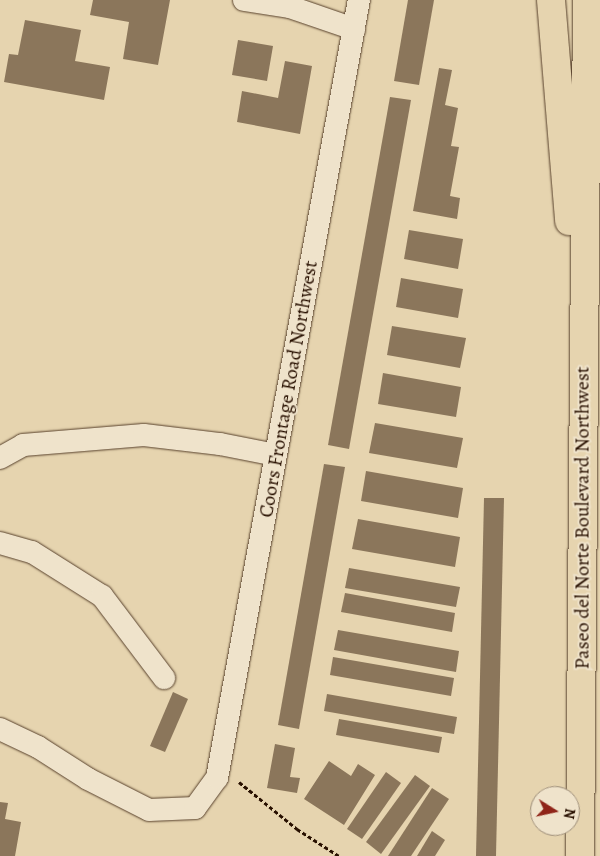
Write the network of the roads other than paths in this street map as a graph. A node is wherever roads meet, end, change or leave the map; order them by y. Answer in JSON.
{"nodes":[{"id":1,"x":244,"y":0,"type":"edge"},
{"id":2,"x":359,"y":0,"type":"edge"},
{"id":3,"x":551,"y":0,"type":"edge"},
{"id":4,"x":587,"y":0,"type":"edge"},
{"id":5,"x":291,"y":4,"type":"edge"},
{"id":6,"x":354,"y":29,"type":"junction"},
{"id":7,"x":583,"y":387,"type":"junction"},
{"id":8,"x":276,"y":455,"type":"junction"},
{"id":9,"x":0,"y":458,"type":"edge"},
{"id":10,"x":0,"y":544,"type":"edge"},
{"id":11,"x":164,"y":678,"type":"dead end"},
{"id":12,"x":0,"y":729,"type":"edge"},
{"id":13,"x":580,"y":856,"type":"edge"}],
"edges":[{"from":1,"to":5,"type":"street"},
{"from":2,"to":6,"type":"street","name":"Coors Frontage Road Northwest"},
{"from":3,"to":7,"type":"highway"},
{"from":4,"to":7,"type":"highway","name":"Paseo del Norte Boulevard Northwest"},
{"from":5,"to":6,"type":"street"},
{"from":6,"to":8,"type":"street","name":"Coors Frontage Road Northwest"},
{"from":7,"to":13,"type":"highway","name":"Paseo del Norte Boulevard Northwest"},
{"from":8,"to":9,"type":"street"},
{"from":8,"to":12,"type":"street","name":"Coors Frontage Road Northwest"},
{"from":10,"to":11,"type":"street"}]}
